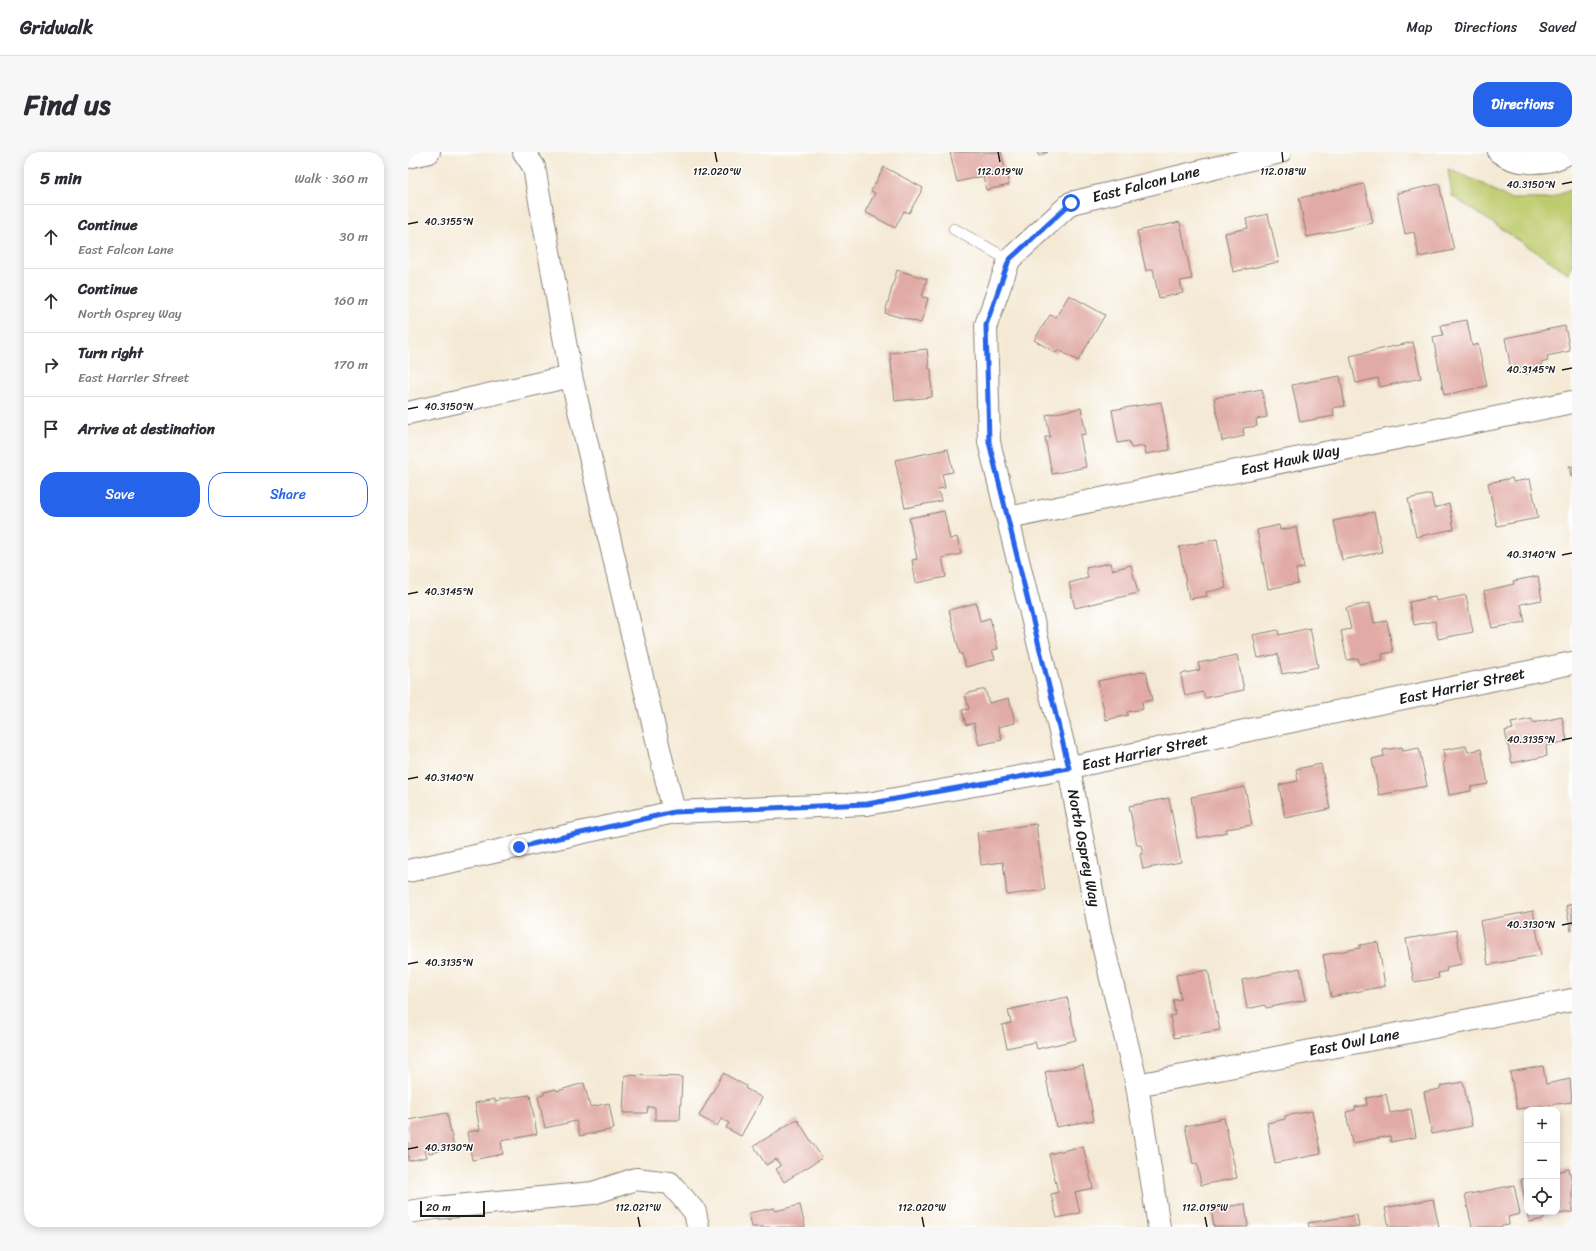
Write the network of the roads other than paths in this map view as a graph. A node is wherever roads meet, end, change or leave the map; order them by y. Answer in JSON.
{"nodes":[{"id":1,"x":429,"y":152,"type":"edge"},
{"id":2,"x":524,"y":152,"type":"edge"},
{"id":3,"x":1280,"y":152,"type":"edge"},
{"id":4,"x":1500,"y":152,"type":"edge"},
{"id":5,"x":1569,"y":152,"type":"edge"},
{"id":6,"x":408,"y":157,"type":"edge"},
{"id":7,"x":954,"y":229,"type":"dead end"},
{"id":8,"x":1009,"y":260,"type":"junction"},
{"id":9,"x":571,"y":376,"type":"junction"},
{"id":10,"x":1572,"y":402,"type":"edge"},
{"id":11,"x":408,"y":413,"type":"edge"},
{"id":12,"x":1008,"y":518,"type":"junction"},
{"id":13,"x":1572,"y":662,"type":"edge"},
{"id":14,"x":1069,"y":768,"type":"junction"},
{"id":15,"x":674,"y":812,"type":"junction"},
{"id":16,"x":408,"y":871,"type":"edge"},
{"id":17,"x":1572,"y":1000,"type":"edge"},
{"id":18,"x":1137,"y":1085,"type":"junction"},
{"id":19,"x":408,"y":1212,"type":"edge"},
{"id":20,"x":698,"y":1227,"type":"edge"},
{"id":21,"x":1159,"y":1227,"type":"edge"}],
"edges":[{"from":1,"to":6,"type":"street"},
{"from":2,"to":9,"type":"street"},
{"from":3,"to":8,"type":"street","name":"East Falcon Lane"},
{"from":4,"to":5,"type":"street"},
{"from":7,"to":8,"type":"lane"},
{"from":8,"to":12,"type":"street","name":"North Osprey Way"},
{"from":9,"to":11,"type":"street"},
{"from":9,"to":15,"type":"street"},
{"from":10,"to":12,"type":"street","name":"East Hawk Way"},
{"from":12,"to":14,"type":"street","name":"North Osprey Way"},
{"from":13,"to":14,"type":"street","name":"East Harrier Street"},
{"from":14,"to":15,"type":"street","name":"East Harrier Street"},
{"from":14,"to":18,"type":"street","name":"North Osprey Way"},
{"from":15,"to":16,"type":"street","name":"East Harrier Street"},
{"from":17,"to":18,"type":"street","name":"East Owl Lane"},
{"from":18,"to":21,"type":"street","name":"North Osprey Way"},
{"from":19,"to":20,"type":"street"}]}
